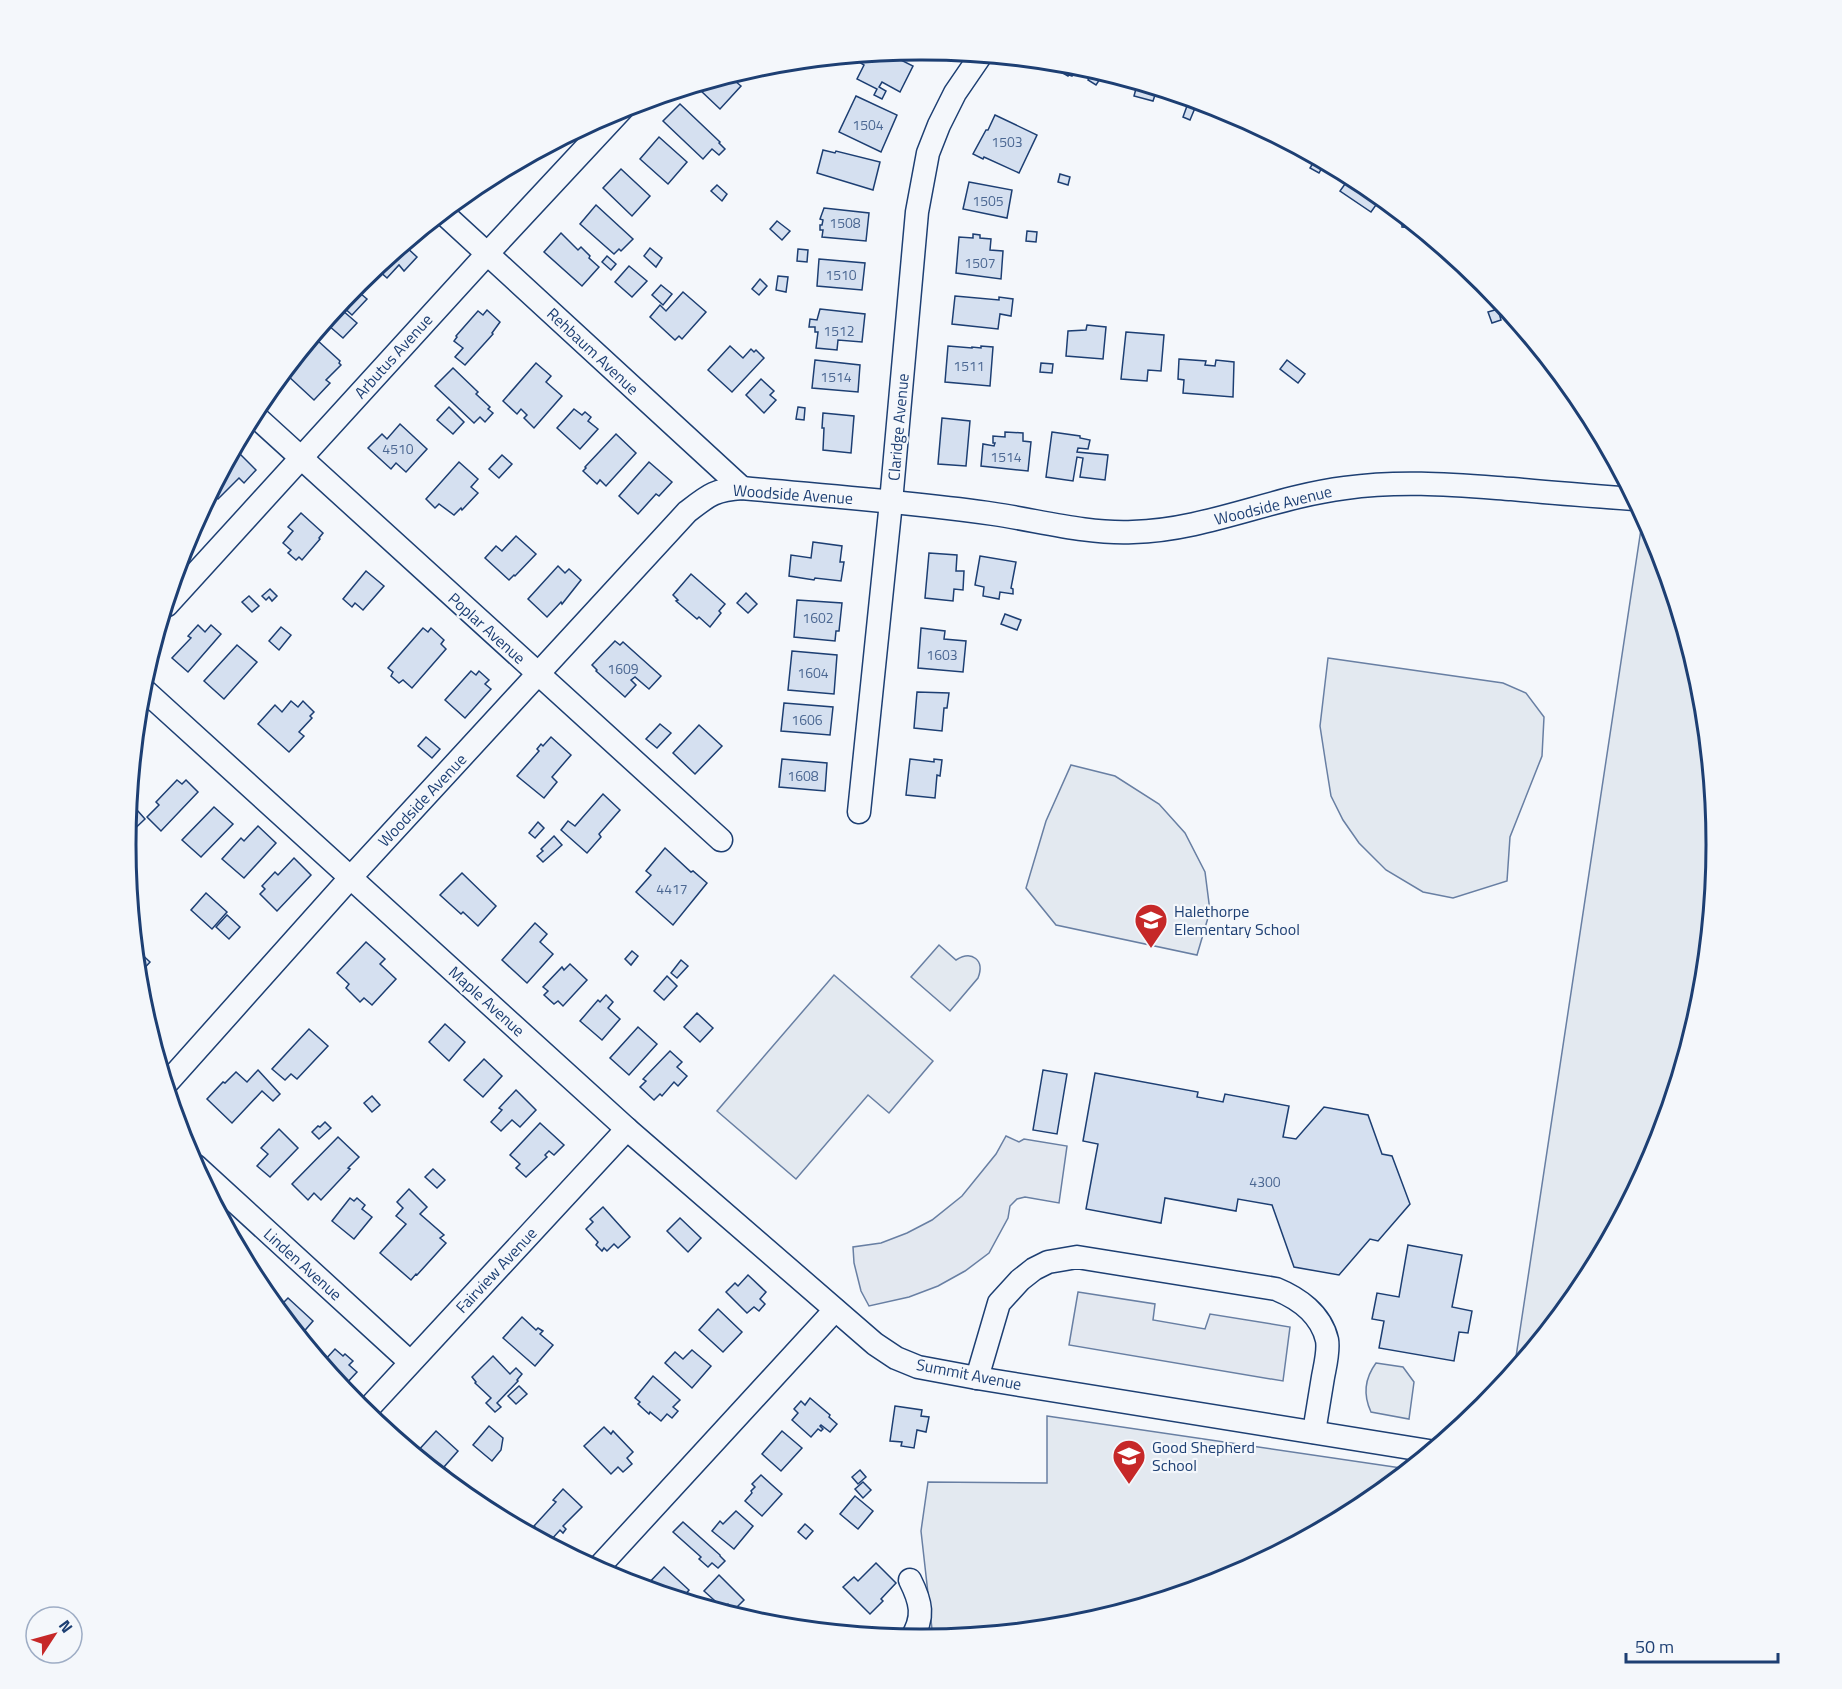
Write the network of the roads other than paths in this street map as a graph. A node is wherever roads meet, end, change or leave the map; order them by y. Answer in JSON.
{"nodes":[{"id":1,"x":976,"y":62,"type":"edge"},
{"id":2,"x":604,"y":128,"type":"edge"},
{"id":3,"x":448,"y":218,"type":"edge"},
{"id":4,"x":486,"y":254,"type":"junction"},
{"id":5,"x":261,"y":422,"type":"edge"},
{"id":6,"x":301,"y":458,"type":"junction"},
{"id":7,"x":742,"y":488,"type":"junction"},
{"id":8,"x":1626,"y":499,"type":"edge"},
{"id":9,"x":891,"y":502,"type":"junction"},
{"id":10,"x":178,"y":593,"type":"edge"},
{"id":11,"x":538,"y":674,"type":"junction"},
{"id":12,"x":151,"y":696,"type":"edge"},
{"id":13,"x":859,"y":812,"type":"dead end"},
{"id":14,"x":721,"y":840,"type":"dead end"},
{"id":15,"x":351,"y":877,"type":"junction"},
{"id":16,"x":172,"y":1077,"type":"edge"},
{"id":17,"x":627,"y":1128,"type":"junction"},
{"id":18,"x":212,"y":1181,"type":"edge"},
{"id":19,"x":835,"y":1310,"type":"junction"},
{"id":20,"x":410,"y":1362,"type":"junction"},
{"id":21,"x":977,"y":1378,"type":"junction"},
{"id":22,"x":372,"y":1404,"type":"edge"},
{"id":23,"x":1314,"y":1432,"type":"junction"},
{"id":24,"x":1420,"y":1449,"type":"edge"},
{"id":25,"x":604,"y":1561,"type":"edge"},
{"id":26,"x":910,"y":1580,"type":"dead end"},
{"id":27,"x":916,"y":1629,"type":"edge"}],
"edges":[{"from":1,"to":9,"type":"street","name":"Claridge Avenue"},
{"from":2,"to":4,"type":"street","name":"Arbutus Avenue"},
{"from":3,"to":4,"type":"street","name":"Rehbaum Avenue"},
{"from":4,"to":6,"type":"street","name":"Arbutus Avenue"},
{"from":4,"to":7,"type":"street","name":"Rehbaum Avenue"},
{"from":5,"to":6,"type":"street","name":"Poplar Avenue"},
{"from":6,"to":10,"type":"street","name":"Arbutus Avenue"},
{"from":6,"to":11,"type":"street","name":"Poplar Avenue"},
{"from":7,"to":9,"type":"street","name":"Woodside Avenue"},
{"from":7,"to":11,"type":"street","name":"Woodside Avenue"},
{"from":8,"to":9,"type":"street","name":"Woodside Avenue"},
{"from":9,"to":13,"type":"street","name":"Claridge Avenue"},
{"from":11,"to":14,"type":"street","name":"Poplar Avenue"},
{"from":11,"to":15,"type":"street","name":"Woodside Avenue"},
{"from":12,"to":15,"type":"street","name":"Maple Avenue"},
{"from":15,"to":16,"type":"street","name":"Woodside Avenue"},
{"from":15,"to":17,"type":"street","name":"Maple Avenue"},
{"from":17,"to":19,"type":"street","name":"Maple Avenue"},
{"from":17,"to":20,"type":"street","name":"Fairview Avenue"},
{"from":18,"to":20,"type":"street","name":"Linden Avenue"},
{"from":19,"to":21,"type":"street","name":"Summit Avenue"},
{"from":19,"to":25,"type":"street"},
{"from":20,"to":22,"type":"street","name":"Fairview Avenue"},
{"from":21,"to":23,"type":"street","name":"Summit Avenue"},
{"from":21,"to":23,"type":"street"},
{"from":23,"to":24,"type":"street","name":"Summit Avenue"},
{"from":26,"to":27,"type":"street"}]}
